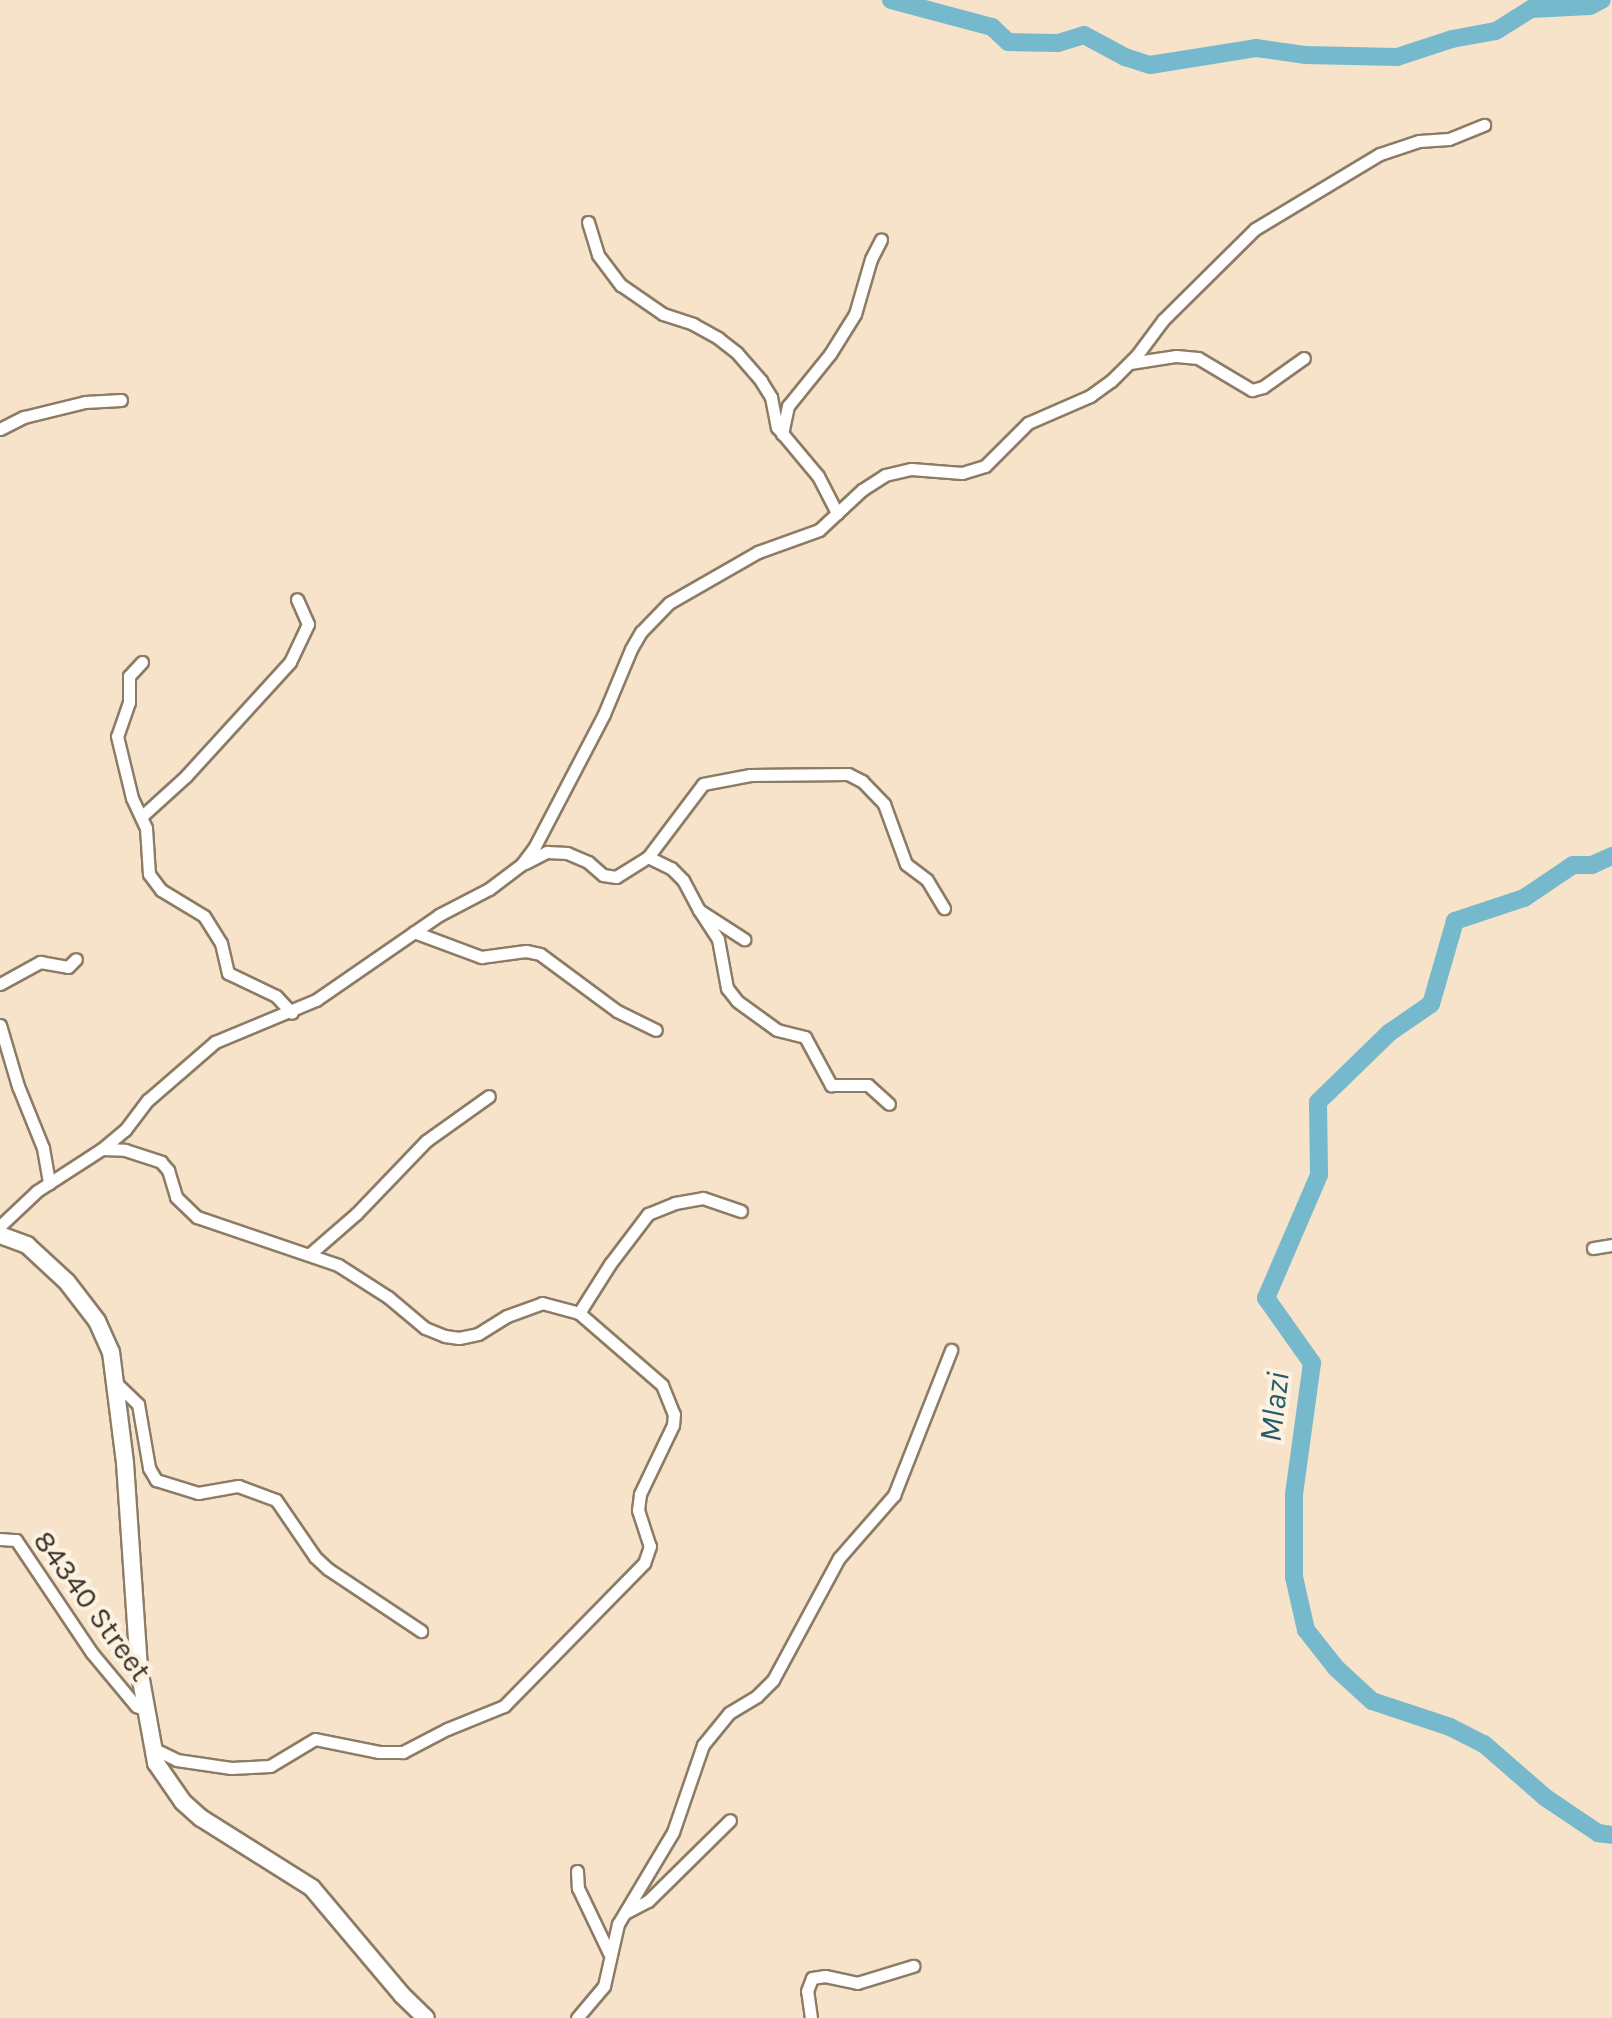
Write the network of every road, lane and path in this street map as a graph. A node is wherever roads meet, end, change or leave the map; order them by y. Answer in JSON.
{"nodes":[{"id":1,"x":1484,"y":125,"type":"dead end"},
{"id":2,"x":588,"y":222,"type":"dead end"},
{"id":3,"x":881,"y":239,"type":"dead end"},
{"id":4,"x":1304,"y":358,"type":"dead end"},
{"id":5,"x":1130,"y":363,"type":"junction"},
{"id":6,"x":121,"y":400,"type":"dead end"},
{"id":7,"x":0,"y":429,"type":"edge"},
{"id":8,"x":782,"y":434,"type":"junction"},
{"id":9,"x":837,"y":513,"type":"junction"},
{"id":10,"x":297,"y":599,"type":"dead end"},
{"id":11,"x":142,"y":662,"type":"dead end"},
{"id":12,"x":141,"y":817,"type":"junction"},
{"id":13,"x":648,"y":857,"type":"junction"},
{"id":14,"x":521,"y":865,"type":"junction"},
{"id":15,"x":944,"y":908,"type":"dead end"},
{"id":16,"x":699,"y":910,"type":"junction"},
{"id":17,"x":414,"y":932,"type":"junction"},
{"id":18,"x":744,"y":939,"type":"dead end"},
{"id":19,"x":76,"y":959,"type":"dead end"},
{"id":20,"x":0,"y":984,"type":"edge"},
{"id":21,"x":292,"y":1013,"type":"junction"},
{"id":22,"x":0,"y":1025,"type":"edge"},
{"id":23,"x":656,"y":1030,"type":"dead end"},
{"id":24,"x":489,"y":1096,"type":"dead end"},
{"id":25,"x":889,"y":1104,"type":"dead end"},
{"id":26,"x":102,"y":1149,"type":"junction"},
{"id":27,"x":49,"y":1183,"type":"junction"},
{"id":28,"x":741,"y":1211,"type":"dead end"},
{"id":29,"x":0,"y":1226,"type":"edge"},
{"id":30,"x":0,"y":1235,"type":"edge"},
{"id":31,"x":1612,"y":1245,"type":"edge"},
{"id":32,"x":1593,"y":1248,"type":"dead end"},
{"id":33,"x":311,"y":1253,"type":"junction"},
{"id":34,"x":579,"y":1313,"type":"junction"},
{"id":35,"x":951,"y":1350,"type":"dead end"},
{"id":36,"x":115,"y":1382,"type":"junction"},
{"id":37,"x":0,"y":1539,"type":"edge"},
{"id":38,"x":421,"y":1631,"type":"dead end"},
{"id":39,"x":144,"y":1709,"type":"junction"},
{"id":40,"x":151,"y":1747,"type":"junction"},
{"id":41,"x":730,"y":1820,"type":"dead end"},
{"id":42,"x":577,"y":1871,"type":"dead end"},
{"id":43,"x":625,"y":1913,"type":"junction"},
{"id":44,"x":609,"y":1953,"type":"junction"},
{"id":45,"x":913,"y":1966,"type":"dead end"},
{"id":46,"x":426,"y":2018,"type":"edge"},
{"id":47,"x":577,"y":2018,"type":"edge"},
{"id":48,"x":811,"y":2018,"type":"edge"}],
"edges":[{"from":1,"to":5,"type":"street"},
{"from":2,"to":8,"type":"street"},
{"from":3,"to":8,"type":"street"},
{"from":4,"to":5,"type":"street"},
{"from":5,"to":9,"type":"street"},
{"from":6,"to":7,"type":"street"},
{"from":8,"to":9,"type":"street"},
{"from":9,"to":14,"type":"street"},
{"from":10,"to":12,"type":"street"},
{"from":11,"to":12,"type":"street"},
{"from":12,"to":21,"type":"street"},
{"from":13,"to":14,"type":"street"},
{"from":13,"to":15,"type":"street"},
{"from":13,"to":16,"type":"street"},
{"from":14,"to":17,"type":"street"},
{"from":16,"to":18,"type":"street"},
{"from":16,"to":25,"type":"street"},
{"from":17,"to":21,"type":"street"},
{"from":17,"to":23,"type":"street"},
{"from":19,"to":20,"type":"street"},
{"from":21,"to":26,"type":"street"},
{"from":22,"to":27,"type":"street"},
{"from":24,"to":33,"type":"street"},
{"from":26,"to":27,"type":"street"},
{"from":26,"to":33,"type":"street"},
{"from":27,"to":29,"type":"street"},
{"from":28,"to":34,"type":"street"},
{"from":30,"to":36,"type":"street"},
{"from":31,"to":32,"type":"street"},
{"from":33,"to":34,"type":"street"},
{"from":34,"to":40,"type":"street"},
{"from":35,"to":43,"type":"street"},
{"from":36,"to":38,"type":"street"},
{"from":36,"to":39,"type":"street"},
{"from":37,"to":39,"type":"street","name":"84340 Street"},
{"from":39,"to":40,"type":"street"},
{"from":40,"to":46,"type":"street"},
{"from":41,"to":43,"type":"street"},
{"from":42,"to":44,"type":"street"},
{"from":43,"to":44,"type":"street"},
{"from":44,"to":47,"type":"street"},
{"from":45,"to":48,"type":"street"}]}
